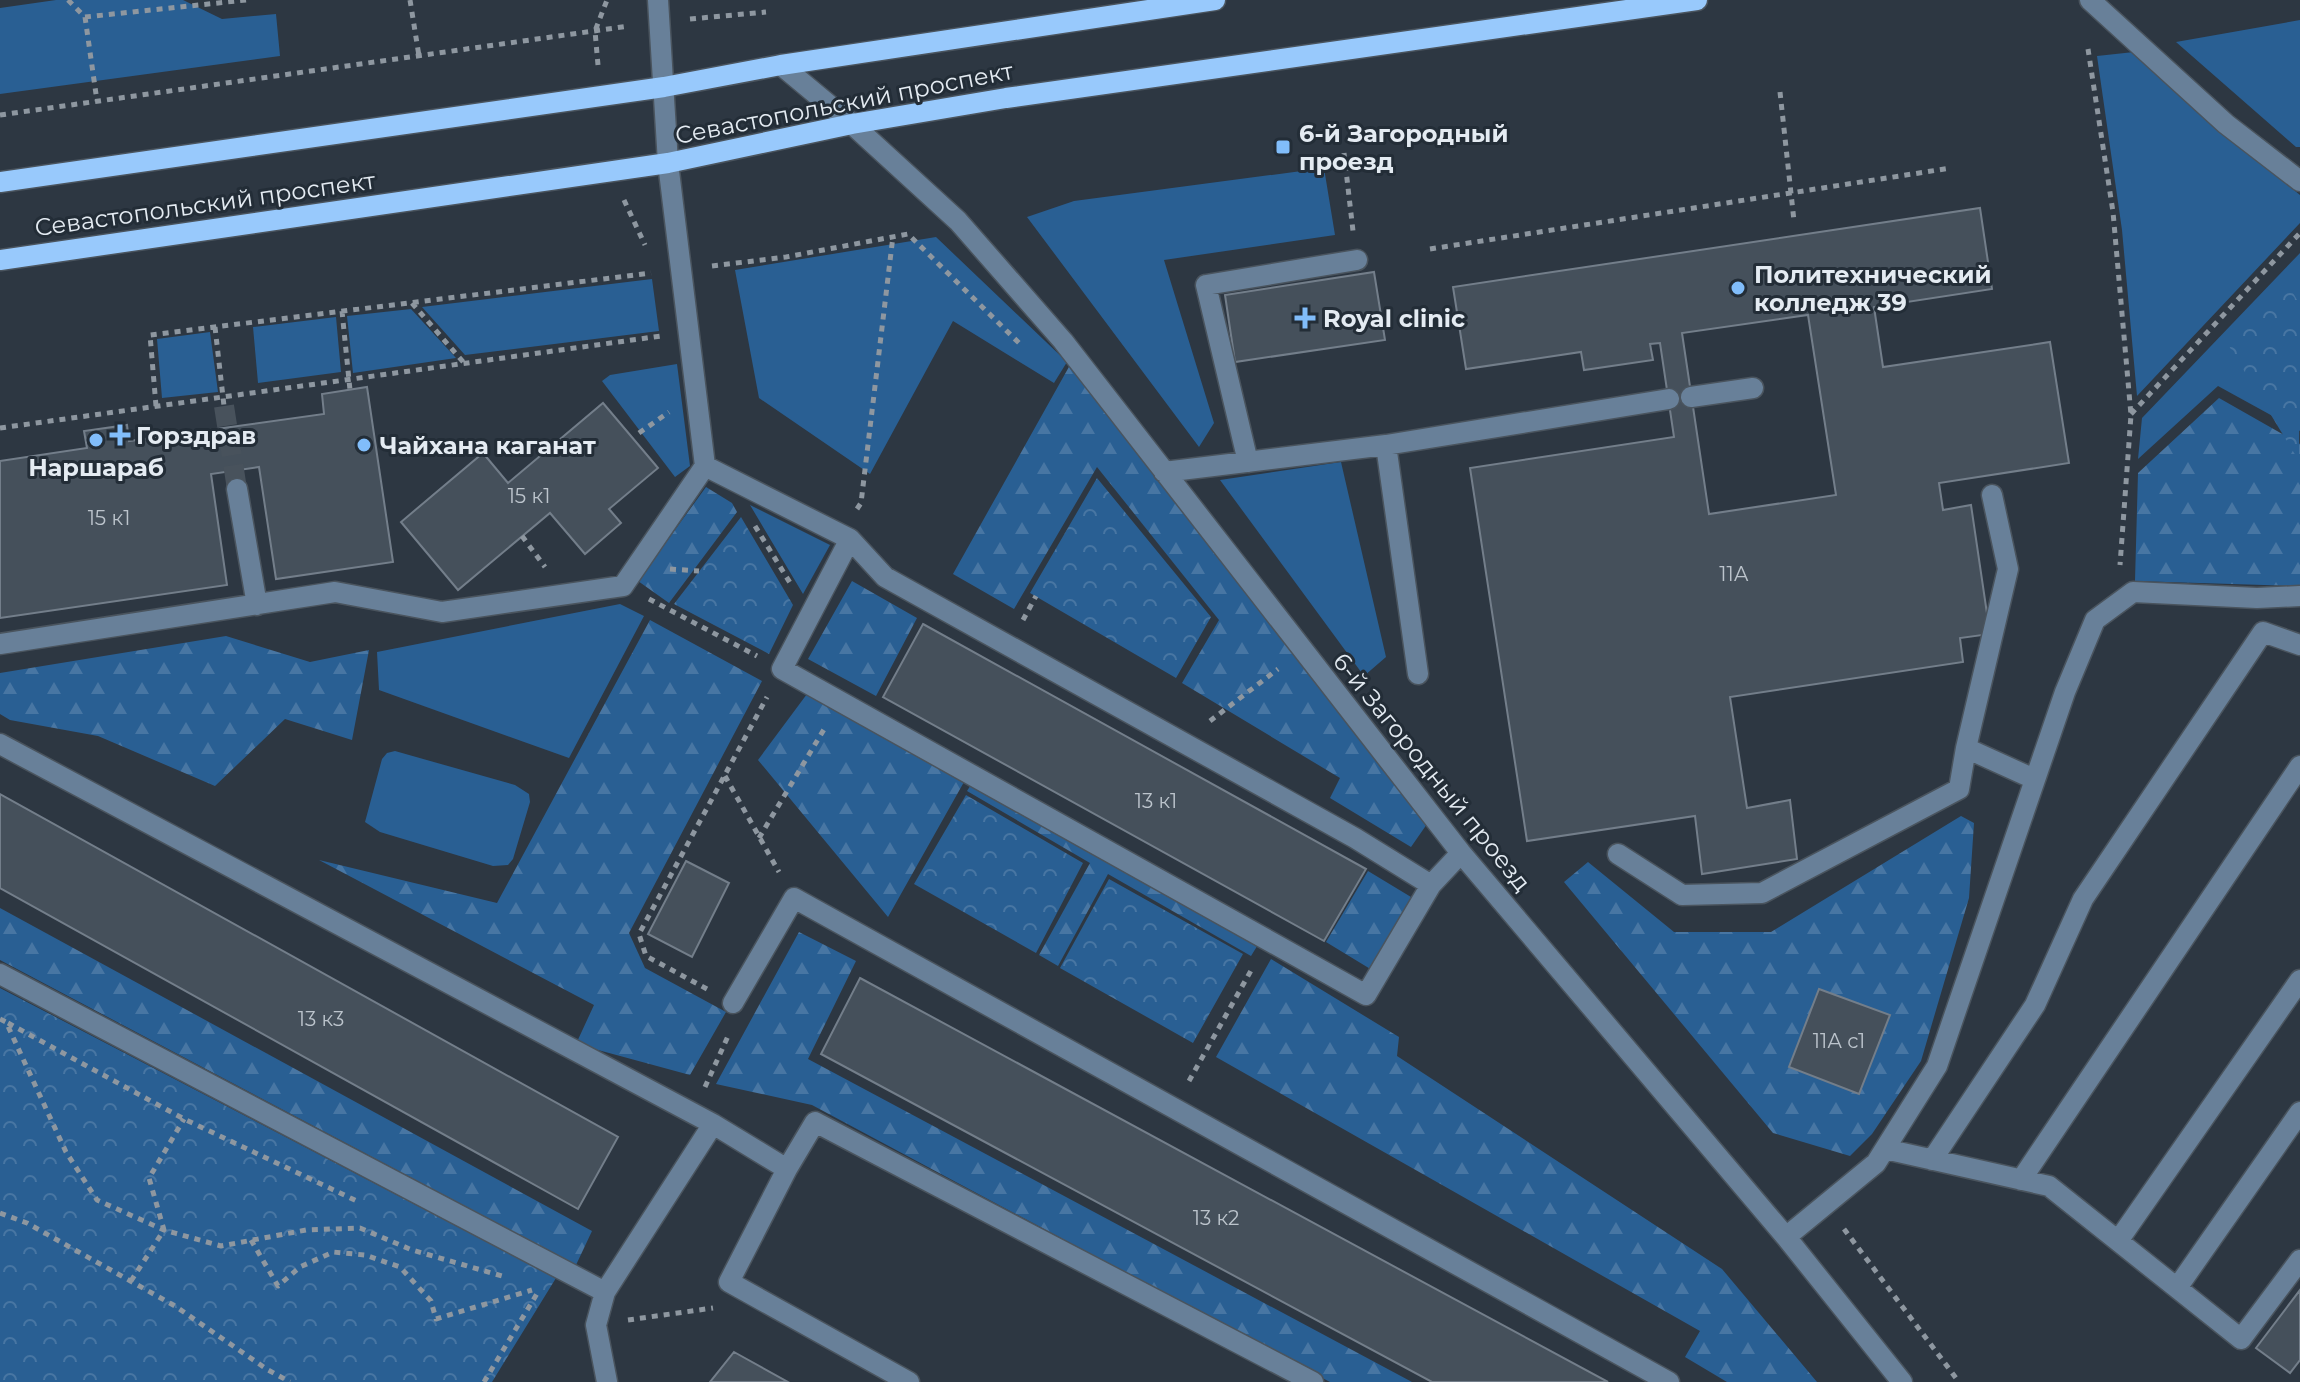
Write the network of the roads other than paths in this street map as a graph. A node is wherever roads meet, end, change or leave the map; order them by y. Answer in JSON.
{"nodes":[{"id":1,"x":658,"y":0,"type":"edge"},
{"id":2,"x":1215,"y":0,"type":"edge"},
{"id":3,"x":1697,"y":0,"type":"edge"},
{"id":4,"x":2090,"y":0,"type":"edge"},
{"id":5,"x":781,"y":65,"type":"junction"},
{"id":6,"x":664,"y":87,"type":"junction"},
{"id":7,"x":852,"y":124,"type":"junction"},
{"id":8,"x":668,"y":163,"type":"junction"},
{"id":9,"x":2300,"y":181,"type":"edge"},
{"id":10,"x":0,"y":182,"type":"edge"},
{"id":11,"x":1356,"y":253,"type":"road end"},
{"id":12,"x":0,"y":260,"type":"edge"},
{"id":13,"x":1753,"y":388,"type":"dead end"},
{"id":14,"x":1691,"y":397,"type":"dead end"},
{"id":15,"x":1669,"y":399,"type":"dead end"},
{"id":16,"x":1386,"y":445,"type":"junction"},
{"id":17,"x":1248,"y":462,"type":"junction"},
{"id":18,"x":705,"y":466,"type":"junction"},
{"id":19,"x":1164,"y":472,"type":"junction"},
{"id":20,"x":237,"y":489,"type":"tunnel mouth"},
{"id":21,"x":1992,"y":495,"type":"dead end"},
{"id":22,"x":846,"y":537,"type":"junction"},
{"id":23,"x":2300,"y":596,"type":"edge"},
{"id":24,"x":257,"y":605,"type":"junction"},
{"id":25,"x":0,"y":644,"type":"edge"},
{"id":26,"x":2300,"y":645,"type":"edge"},
{"id":27,"x":1418,"y":674,"type":"dead end"},
{"id":28,"x":0,"y":744,"type":"edge"},
{"id":29,"x":1966,"y":748,"type":"junction"},
{"id":30,"x":2300,"y":766,"type":"edge"},
{"id":31,"x":2034,"y":779,"type":"junction"},
{"id":32,"x":1461,"y":853,"type":"junction"},
{"id":33,"x":1618,"y":854,"type":"dead end"},
{"id":34,"x":1431,"y":885,"type":"junction"},
{"id":35,"x":0,"y":974,"type":"edge"},
{"id":36,"x":2300,"y":980,"type":"edge"},
{"id":37,"x":733,"y":1003,"type":"road end"},
{"id":38,"x":2300,"y":1112,"type":"edge"},
{"id":39,"x":713,"y":1124,"type":"junction"},
{"id":40,"x":1885,"y":1149,"type":"junction"},
{"id":41,"x":1932,"y":1160,"type":"junction"},
{"id":42,"x":787,"y":1169,"type":"junction"},
{"id":43,"x":2021,"y":1180,"type":"junction"},
{"id":44,"x":1786,"y":1237,"type":"junction"},
{"id":45,"x":2118,"y":1241,"type":"junction"},
{"id":46,"x":2300,"y":1260,"type":"edge"},
{"id":47,"x":2177,"y":1288,"type":"junction"},
{"id":48,"x":605,"y":1292,"type":"junction"},
{"id":49,"x":607,"y":1382,"type":"edge"},
{"id":50,"x":909,"y":1382,"type":"edge"},
{"id":51,"x":1313,"y":1382,"type":"edge"},
{"id":52,"x":1669,"y":1382,"type":"edge"},
{"id":53,"x":1902,"y":1382,"type":"edge"}],
"edges":[{"from":1,"to":6,"type":"street"},
{"from":2,"to":5,"type":"main road","name":"Севастопольский проспект"},
{"from":3,"to":7,"type":"main road","name":"Севастопольский проспект"},
{"from":4,"to":9,"type":"street"},
{"from":5,"to":6,"type":"main road","name":"Севастопольский проспект"},
{"from":5,"to":7,"type":"street","name":"6-й Загородный проезд"},
{"from":6,"to":8,"type":"street"},
{"from":6,"to":10,"type":"main road","name":"Севастопольский проспект"},
{"from":7,"to":8,"type":"main road","name":"Севастопольский проспект"},
{"from":7,"to":19,"type":"street","name":"6-й Загородный проезд"},
{"from":8,"to":12,"type":"main road","name":"Севастопольский проспект"},
{"from":8,"to":18,"type":"street"},
{"from":11,"to":17,"type":"street"},
{"from":13,"to":14,"type":"street"},
{"from":15,"to":16,"type":"street"},
{"from":16,"to":17,"type":"street"},
{"from":16,"to":27,"type":"street"},
{"from":17,"to":19,"type":"street"},
{"from":18,"to":22,"type":"street"},
{"from":18,"to":24,"type":"street"},
{"from":19,"to":32,"type":"street","name":"6-й Загородный проезд"},
{"from":20,"to":24,"type":"street"},
{"from":21,"to":29,"type":"street"},
{"from":22,"to":34,"type":"street"},
{"from":22,"to":34,"type":"street"},
{"from":23,"to":31,"type":"street"},
{"from":24,"to":25,"type":"street"},
{"from":26,"to":41,"type":"street"},
{"from":28,"to":39,"type":"street"},
{"from":29,"to":31,"type":"street"},
{"from":29,"to":33,"type":"street"},
{"from":30,"to":43,"type":"street"},
{"from":31,"to":40,"type":"street"},
{"from":32,"to":34,"type":"street"},
{"from":32,"to":44,"type":"street","name":"6-й Загородный проезд"},
{"from":35,"to":48,"type":"street"},
{"from":36,"to":45,"type":"street"},
{"from":37,"to":52,"type":"street"},
{"from":38,"to":47,"type":"street"},
{"from":39,"to":42,"type":"street"},
{"from":39,"to":48,"type":"street"},
{"from":40,"to":41,"type":"street"},
{"from":40,"to":44,"type":"street"},
{"from":41,"to":43,"type":"street"},
{"from":42,"to":50,"type":"street"},
{"from":42,"to":51,"type":"street"},
{"from":43,"to":45,"type":"street"},
{"from":44,"to":53,"type":"street","name":"6-й Загородный проезд"},
{"from":45,"to":47,"type":"street"},
{"from":46,"to":47,"type":"street"},
{"from":48,"to":49,"type":"street"}]}
